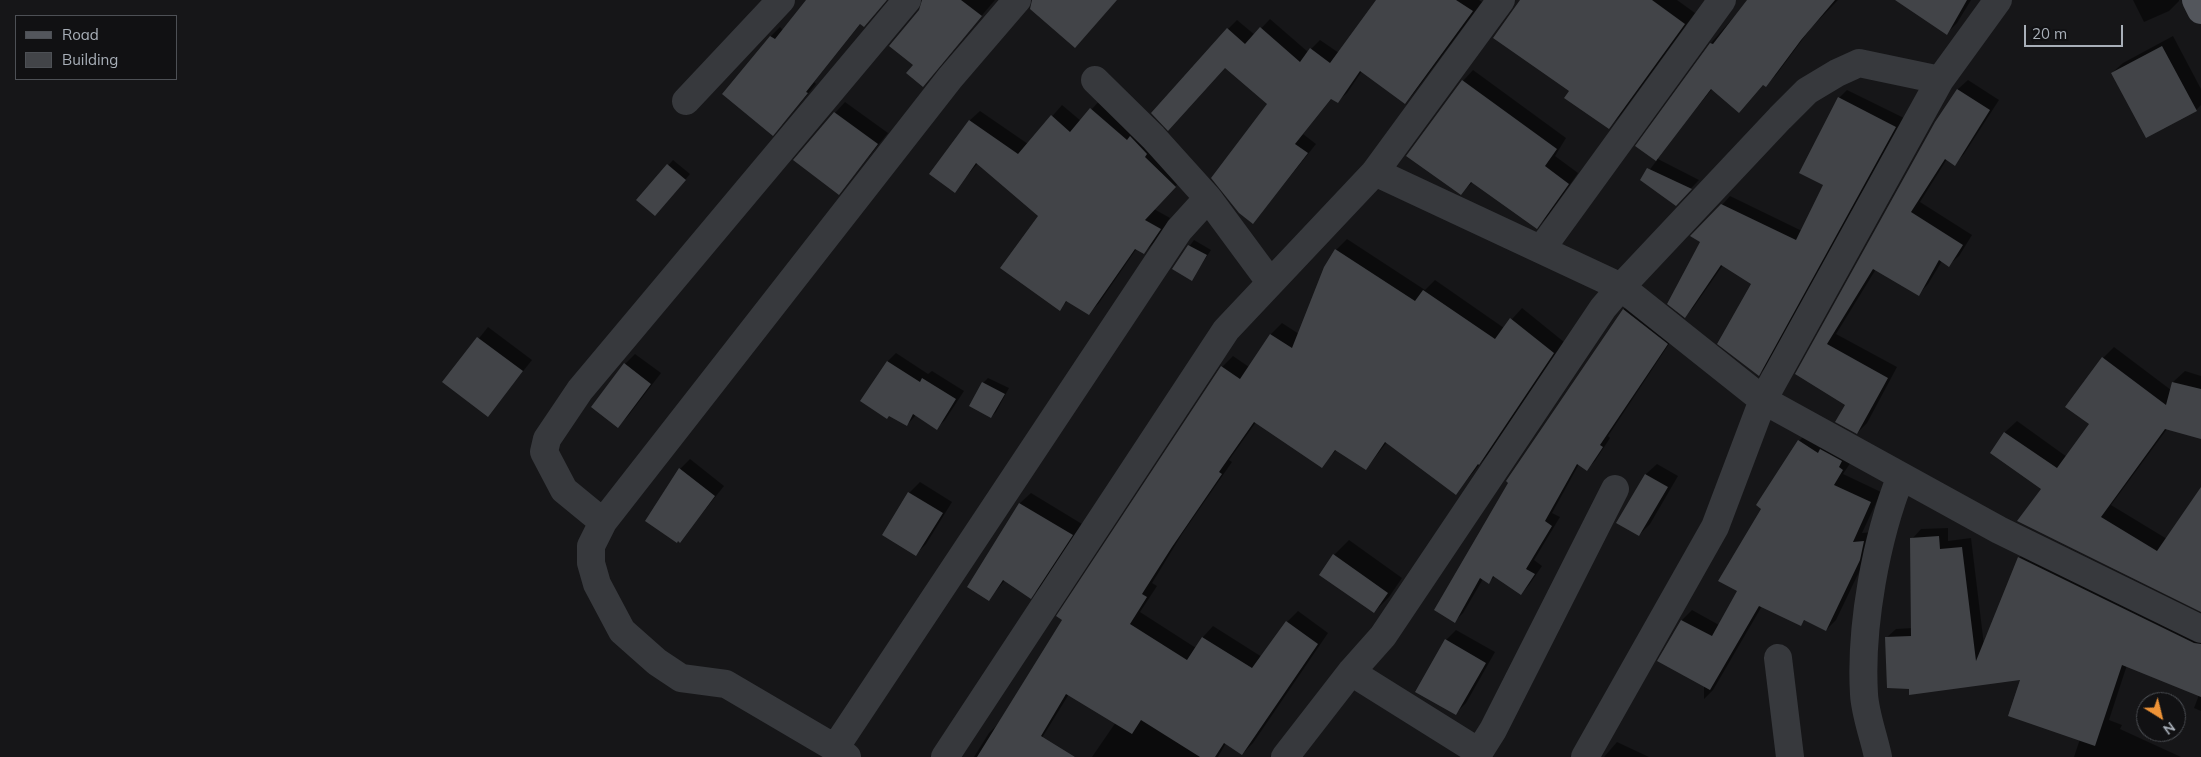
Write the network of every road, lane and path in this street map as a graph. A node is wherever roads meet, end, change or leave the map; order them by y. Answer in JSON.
{"nodes":[{"id":1,"x":781,"y":0,"type":"edge"},
{"id":2,"x":907,"y":0,"type":"edge"},
{"id":3,"x":1017,"y":0,"type":"edge"},
{"id":4,"x":1502,"y":0,"type":"edge"},
{"id":5,"x":1722,"y":0,"type":"edge"},
{"id":6,"x":1998,"y":0,"type":"edge"},
{"id":7,"x":1095,"y":80,"type":"dead end"},
{"id":8,"x":1940,"y":80,"type":"junction"},
{"id":9,"x":686,"y":101,"type":"dead end"},
{"id":10,"x":1375,"y":172,"type":"junction"},
{"id":11,"x":1208,"y":198,"type":"junction"},
{"id":12,"x":1542,"y":248,"type":"junction"},
{"id":13,"x":1270,"y":282,"type":"junction"},
{"id":14,"x":1621,"y":287,"type":"junction"},
{"id":15,"x":1764,"y":400,"type":"junction"},
{"id":16,"x":1901,"y":476,"type":"junction"},
{"id":17,"x":1615,"y":489,"type":"dead end"},
{"id":18,"x":603,"y":522,"type":"junction"},
{"id":19,"x":2201,"y":629,"type":"edge"},
{"id":20,"x":1778,"y":658,"type":"dead end"},
{"id":21,"x":1351,"y":672,"type":"junction"},
{"id":22,"x":841,"y":752,"type":"edge"},
{"id":23,"x":1478,"y":755,"type":"edge"},
{"id":24,"x":945,"y":757,"type":"edge"},
{"id":25,"x":1285,"y":757,"type":"edge"},
{"id":26,"x":1585,"y":757,"type":"edge"},
{"id":27,"x":1790,"y":757,"type":"edge"},
{"id":28,"x":1878,"y":757,"type":"edge"}],
"edges":[{"from":1,"to":9,"type":"street"},
{"from":2,"to":18,"type":"street"},
{"from":3,"to":18,"type":"street"},
{"from":4,"to":10,"type":"street"},
{"from":5,"to":12,"type":"street"},
{"from":6,"to":8,"type":"street"},
{"from":7,"to":11,"type":"street"},
{"from":8,"to":14,"type":"street"},
{"from":8,"to":15,"type":"street"},
{"from":10,"to":12,"type":"street"},
{"from":10,"to":13,"type":"street"},
{"from":11,"to":13,"type":"street"},
{"from":11,"to":22,"type":"street"},
{"from":12,"to":14,"type":"street"},
{"from":13,"to":24,"type":"street"},
{"from":14,"to":15,"type":"street"},
{"from":14,"to":21,"type":"street"},
{"from":15,"to":16,"type":"street"},
{"from":15,"to":26,"type":"street"},
{"from":16,"to":19,"type":"street"},
{"from":16,"to":28,"type":"street"},
{"from":17,"to":23,"type":"street"},
{"from":18,"to":22,"type":"street"},
{"from":20,"to":27,"type":"street"},
{"from":21,"to":23,"type":"street"},
{"from":21,"to":25,"type":"street"}]}
